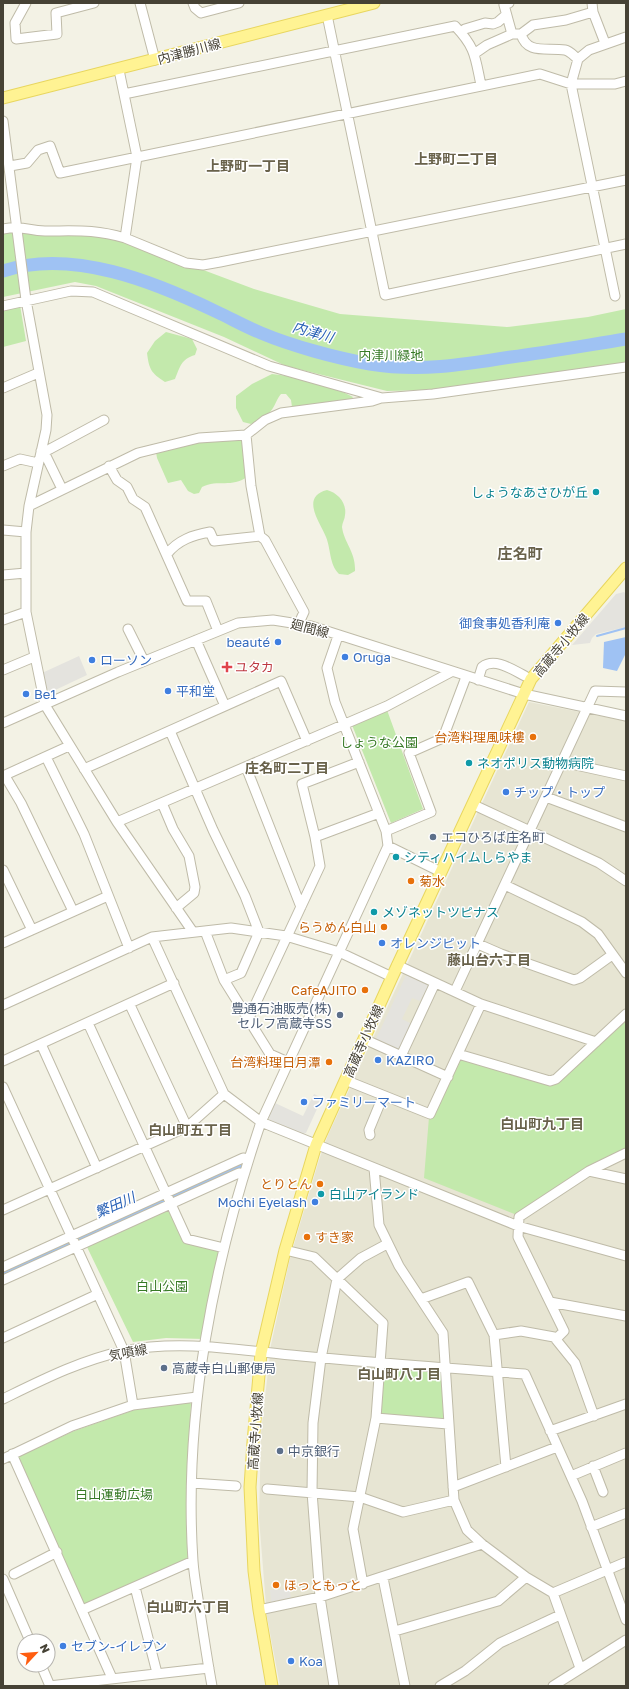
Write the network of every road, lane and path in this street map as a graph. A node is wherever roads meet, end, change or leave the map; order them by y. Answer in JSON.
{"nodes":[{"id":1,"x":26,"y":3,"type":"edge"},
{"id":2,"x":94,"y":3,"type":"edge"},
{"id":3,"x":140,"y":3,"type":"edge"},
{"id":4,"x":193,"y":3,"type":"edge"},
{"id":5,"x":239,"y":3,"type":"edge"},
{"id":6,"x":374,"y":3,"type":"edge"},
{"id":7,"x":509,"y":3,"type":"edge"},
{"id":8,"x":592,"y":7,"type":"edge"},
{"id":9,"x":506,"y":14,"type":"junction"},
{"id":10,"x":327,"y":15,"type":"junction"},
{"id":11,"x":461,"y":32,"type":"junction"},
{"id":12,"x":516,"y":34,"type":"junction"},
{"id":13,"x":626,"y":37,"type":"edge"},
{"id":14,"x":605,"y":43,"type":"junction"},
{"id":15,"x":334,"y":51,"type":"junction"},
{"id":16,"x":474,"y":54,"type":"junction"},
{"id":17,"x":578,"y":59,"type":"junction"},
{"id":18,"x":155,"y":60,"type":"junction"},
{"id":19,"x":118,"y":70,"type":"junction"},
{"id":20,"x":626,"y":81,"type":"edge"},
{"id":21,"x":571,"y":84,"type":"junction"},
{"id":22,"x":481,"y":85,"type":"junction"},
{"id":23,"x":124,"y":94,"type":"junction"},
{"id":24,"x":4,"y":95,"type":"edge"},
{"id":25,"x":347,"y":114,"type":"junction"},
{"id":26,"x":3,"y":121,"type":"edge"},
{"id":27,"x":137,"y":157,"type":"junction"},
{"id":28,"x":10,"y":166,"type":"junction"},
{"id":29,"x":626,"y":180,"type":"edge"},
{"id":30,"x":8,"y":185,"type":"edge"},
{"id":31,"x":592,"y":186,"type":"junction"},
{"id":32,"x":17,"y":227,"type":"junction"},
{"id":33,"x":3,"y":230,"type":"edge"},
{"id":34,"x":372,"y":231,"type":"junction"},
{"id":35,"x":125,"y":238,"type":"junction"},
{"id":36,"x":626,"y":244,"type":"edge"},
{"id":37,"x":604,"y":249,"type":"junction"},
{"id":38,"x":615,"y":296,"type":"dead end"},
{"id":39,"x":26,"y":300,"type":"junction"},
{"id":40,"x":3,"y":306,"type":"edge"},
{"id":41,"x":626,"y":367,"type":"edge"},
{"id":42,"x":38,"y":373,"type":"junction"},
{"id":43,"x":4,"y":384,"type":"edge"},
{"id":44,"x":382,"y":398,"type":"junction"},
{"id":45,"x":104,"y":420,"type":"dead end"},
{"id":46,"x":246,"y":435,"type":"junction"},
{"id":47,"x":43,"y":451,"type":"junction"},
{"id":48,"x":38,"y":463,"type":"junction"},
{"id":49,"x":3,"y":466,"type":"edge"},
{"id":50,"x":109,"y":466,"type":"junction"},
{"id":51,"x":62,"y":489,"type":"junction"},
{"id":52,"x":29,"y":506,"type":"junction"},
{"id":53,"x":3,"y":530,"type":"edge"},
{"id":54,"x":26,"y":532,"type":"junction"},
{"id":55,"x":260,"y":536,"type":"junction"},
{"id":56,"x":167,"y":554,"type":"junction"},
{"id":57,"x":626,"y":568,"type":"edge"},
{"id":58,"x":26,"y":573,"type":"junction"},
{"id":59,"x":3,"y":576,"type":"edge"},
{"id":60,"x":26,"y":612,"type":"junction"},
{"id":61,"x":3,"y":620,"type":"edge"},
{"id":62,"x":299,"y":623,"type":"junction"},
{"id":63,"x":128,"y":629,"type":"dead end"},
{"id":64,"x":218,"y":631,"type":"junction"},
{"id":65,"x":338,"y":636,"type":"junction"},
{"id":66,"x":196,"y":640,"type":"junction"},
{"id":67,"x":34,"y":657,"type":"junction"},
{"id":68,"x":144,"y":661,"type":"junction"},
{"id":69,"x":3,"y":670,"type":"edge"},
{"id":70,"x":451,"y":672,"type":"junction"},
{"id":71,"x":525,"y":676,"type":"dead end"},
{"id":72,"x":466,"y":677,"type":"junction"},
{"id":73,"x":478,"y":680,"type":"junction"},
{"id":74,"x":626,"y":692,"type":"edge"},
{"id":75,"x":524,"y":694,"type":"junction"},
{"id":76,"x":45,"y":705,"type":"junction"},
{"id":77,"x":226,"y":706,"type":"junction"},
{"id":78,"x":586,"y":708,"type":"junction"},
{"id":79,"x":626,"y":716,"type":"edge"},
{"id":80,"x":3,"y":723,"type":"edge"},
{"id":81,"x":344,"y":725,"type":"junction"},
{"id":82,"x":170,"y":732,"type":"junction"},
{"id":83,"x":307,"y":741,"type":"junction"},
{"id":84,"x":69,"y":746,"type":"junction"},
{"id":85,"x":46,"y":757,"type":"junction"},
{"id":86,"x":359,"y":762,"type":"junction"},
{"id":87,"x":562,"y":762,"type":"junction"},
{"id":88,"x":246,"y":767,"type":"junction"},
{"id":89,"x":84,"y":769,"type":"junction"},
{"id":90,"x":4,"y":776,"type":"edge"},
{"id":91,"x":626,"y":776,"type":"edge"},
{"id":92,"x":195,"y":789,"type":"junction"},
{"id":93,"x":546,"y":797,"type":"junction"},
{"id":94,"x":162,"y":803,"type":"junction"},
{"id":95,"x":474,"y":805,"type":"junction"},
{"id":96,"x":379,"y":813,"type":"junction"},
{"id":97,"x":117,"y":822,"type":"junction"},
{"id":98,"x":626,"y":826,"type":"edge"},
{"id":99,"x":386,"y":830,"type":"junction"},
{"id":100,"x":530,"y":832,"type":"junction"},
{"id":101,"x":315,"y":837,"type":"junction"},
{"id":102,"x":388,"y":846,"type":"junction"},
{"id":103,"x":3,"y":870,"type":"edge"},
{"id":104,"x":441,"y":872,"type":"junction"},
{"id":105,"x":626,"y":881,"type":"edge"},
{"id":106,"x":505,"y":885,"type":"junction"},
{"id":107,"x":108,"y":896,"type":"junction"},
{"id":108,"x":301,"y":906,"type":"junction"},
{"id":109,"x":176,"y":908,"type":"junction"},
{"id":110,"x":73,"y":911,"type":"junction"},
{"id":111,"x":32,"y":930,"type":"junction"},
{"id":112,"x":205,"y":931,"type":"junction"},
{"id":113,"x":193,"y":932,"type":"junction"},
{"id":114,"x":259,"y":932,"type":"junction"},
{"id":115,"x":286,"y":936,"type":"junction"},
{"id":116,"x":152,"y":937,"type":"junction"},
{"id":117,"x":3,"y":943,"type":"edge"},
{"id":118,"x":478,"y":944,"type":"junction"},
{"id":119,"x":129,"y":948,"type":"junction"},
{"id":120,"x":339,"y":952,"type":"junction"},
{"id":121,"x":612,"y":955,"type":"junction"},
{"id":122,"x":397,"y":965,"type":"junction"},
{"id":123,"x":626,"y":973,"type":"edge"},
{"id":124,"x":392,"y":977,"type":"junction"},
{"id":125,"x":224,"y":980,"type":"junction"},
{"id":126,"x":435,"y":982,"type":"junction"},
{"id":127,"x":174,"y":983,"type":"junction"},
{"id":128,"x":455,"y":991,"type":"junction"},
{"id":129,"x":481,"y":1004,"type":"junction"},
{"id":130,"x":3,"y":1005,"type":"edge"},
{"id":131,"x":130,"y":1005,"type":"junction"},
{"id":132,"x":626,"y":1014,"type":"edge"},
{"id":133,"x":248,"y":1020,"type":"junction"},
{"id":134,"x":88,"y":1023,"type":"junction"},
{"id":135,"x":364,"y":1039,"type":"junction"},
{"id":136,"x":596,"y":1042,"type":"junction"},
{"id":137,"x":41,"y":1044,"type":"junction"},
{"id":138,"x":458,"y":1054,"type":"junction"},
{"id":139,"x":401,"y":1056,"type":"junction"},
{"id":140,"x":3,"y":1061,"type":"edge"},
{"id":141,"x":288,"y":1062,"type":"junction"},
{"id":142,"x":448,"y":1077,"type":"junction"},
{"id":143,"x":345,"y":1080,"type":"junction"},
{"id":144,"x":3,"y":1087,"type":"edge"},
{"id":145,"x":224,"y":1094,"type":"junction"},
{"id":146,"x":383,"y":1096,"type":"junction"},
{"id":147,"x":261,"y":1122,"type":"junction"},
{"id":148,"x":187,"y":1127,"type":"junction"},
{"id":149,"x":370,"y":1135,"type":"dead end"},
{"id":150,"x":316,"y":1145,"type":"junction"},
{"id":151,"x":144,"y":1146,"type":"junction"},
{"id":152,"x":626,"y":1153,"type":"edge"},
{"id":153,"x":248,"y":1159,"type":"junction"},
{"id":154,"x":97,"y":1168,"type":"junction"},
{"id":155,"x":374,"y":1168,"type":"junction"},
{"id":156,"x":589,"y":1171,"type":"junction"},
{"id":157,"x":244,"y":1174,"type":"junction"},
{"id":158,"x":626,"y":1180,"type":"edge"},
{"id":159,"x":49,"y":1189,"type":"junction"},
{"id":160,"x":166,"y":1193,"type":"junction"},
{"id":161,"x":171,"y":1204,"type":"junction"},
{"id":162,"x":3,"y":1210,"type":"edge"},
{"id":163,"x":518,"y":1226,"type":"junction"},
{"id":164,"x":71,"y":1237,"type":"junction"},
{"id":165,"x":388,"y":1244,"type":"junction"},
{"id":166,"x":76,"y":1247,"type":"junction"},
{"id":167,"x":224,"y":1248,"type":"junction"},
{"id":168,"x":285,"y":1250,"type":"junction"},
{"id":169,"x":626,"y":1256,"type":"edge"},
{"id":170,"x":3,"y":1267,"type":"edge"},
{"id":171,"x":337,"y":1279,"type":"junction"},
{"id":172,"x":3,"y":1280,"type":"edge"},
{"id":173,"x":98,"y":1294,"type":"junction"},
{"id":174,"x":421,"y":1299,"type":"junction"},
{"id":175,"x":550,"y":1302,"type":"junction"},
{"id":176,"x":626,"y":1316,"type":"edge"},
{"id":177,"x":494,"y":1335,"type":"junction"},
{"id":178,"x":3,"y":1338,"type":"edge"},
{"id":179,"x":556,"y":1339,"type":"junction"},
{"id":180,"x":205,"y":1347,"type":"junction"},
{"id":181,"x":124,"y":1351,"type":"junction"},
{"id":182,"x":261,"y":1353,"type":"junction"},
{"id":183,"x":321,"y":1358,"type":"junction"},
{"id":184,"x":380,"y":1363,"type":"junction"},
{"id":185,"x":444,"y":1368,"type":"junction"},
{"id":186,"x":497,"y":1372,"type":"junction"},
{"id":187,"x":197,"y":1397,"type":"junction"},
{"id":188,"x":3,"y":1399,"type":"edge"},
{"id":189,"x":626,"y":1404,"type":"edge"},
{"id":190,"x":133,"y":1405,"type":"junction"},
{"id":191,"x":594,"y":1416,"type":"junction"},
{"id":192,"x":376,"y":1418,"type":"junction"},
{"id":193,"x":448,"y":1424,"type":"junction"},
{"id":194,"x":550,"y":1431,"type":"junction"},
{"id":195,"x":557,"y":1447,"type":"junction"},
{"id":196,"x":626,"y":1453,"type":"edge"},
{"id":197,"x":12,"y":1454,"type":"junction"},
{"id":198,"x":3,"y":1458,"type":"edge"},
{"id":199,"x":594,"y":1466,"type":"junction"},
{"id":200,"x":506,"y":1467,"type":"junction"},
{"id":201,"x":571,"y":1476,"type":"junction"},
{"id":202,"x":192,"y":1483,"type":"junction"},
{"id":203,"x":236,"y":1486,"type":"dead end"},
{"id":204,"x":604,"y":1486,"type":"dead end"},
{"id":205,"x":453,"y":1487,"type":"junction"},
{"id":206,"x":267,"y":1489,"type":"dead end"},
{"id":207,"x":312,"y":1492,"type":"junction"},
{"id":208,"x":360,"y":1497,"type":"junction"},
{"id":209,"x":454,"y":1500,"type":"junction"},
{"id":210,"x":626,"y":1513,"type":"edge"},
{"id":211,"x":591,"y":1526,"type":"junction"},
{"id":212,"x":482,"y":1544,"type":"junction"},
{"id":213,"x":57,"y":1552,"type":"junction"},
{"id":214,"x":193,"y":1561,"type":"junction"},
{"id":215,"x":626,"y":1562,"type":"edge"},
{"id":216,"x":607,"y":1569,"type":"junction"},
{"id":217,"x":14,"y":1574,"type":"dead end"},
{"id":218,"x":526,"y":1577,"type":"junction"},
{"id":219,"x":383,"y":1578,"type":"junction"},
{"id":220,"x":3,"y":1579,"type":"edge"},
{"id":221,"x":363,"y":1584,"type":"junction"},
{"id":222,"x":135,"y":1586,"type":"junction"},
{"id":223,"x":553,"y":1593,"type":"junction"},
{"id":224,"x":320,"y":1597,"type":"junction"},
{"id":225,"x":82,"y":1610,"type":"junction"},
{"id":226,"x":259,"y":1610,"type":"junction"},
{"id":227,"x":560,"y":1615,"type":"junction"},
{"id":228,"x":626,"y":1620,"type":"edge"},
{"id":229,"x":395,"y":1631,"type":"junction"},
{"id":230,"x":27,"y":1633,"type":"edge"},
{"id":231,"x":626,"y":1640,"type":"edge"},
{"id":232,"x":209,"y":1668,"type":"junction"},
{"id":233,"x":580,"y":1668,"type":"junction"},
{"id":234,"x":44,"y":1673,"type":"edge"},
{"id":235,"x":157,"y":1673,"type":"junction"},
{"id":236,"x":112,"y":1678,"type":"junction"},
{"id":237,"x":50,"y":1686,"type":"edge"},
{"id":238,"x":212,"y":1686,"type":"edge"},
{"id":239,"x":272,"y":1686,"type":"edge"},
{"id":240,"x":334,"y":1686,"type":"edge"},
{"id":241,"x":405,"y":1686,"type":"edge"},
{"id":242,"x":440,"y":1686,"type":"edge"},
{"id":243,"x":553,"y":1686,"type":"edge"}],
"edges":[{"from":1,"to":2,"type":"street"},
{"from":3,"to":18,"type":"street"},
{"from":4,"to":5,"type":"street"},
{"from":6,"to":10,"type":"main road","name":"内津勝川線"},
{"from":7,"to":9,"type":"street"},
{"from":8,"to":12,"type":"street"},
{"from":8,"to":14,"type":"street"},
{"from":9,"to":11,"type":"street"},
{"from":9,"to":12,"type":"street"},
{"from":10,"to":15,"type":"street"},
{"from":10,"to":18,"type":"main road","name":"内津勝川線"},
{"from":11,"to":15,"type":"street"},
{"from":11,"to":16,"type":"street"},
{"from":12,"to":16,"type":"street"},
{"from":12,"to":17,"type":"street"},
{"from":13,"to":14,"type":"street"},
{"from":14,"to":17,"type":"street"},
{"from":15,"to":23,"type":"street"},
{"from":15,"to":25,"type":"street"},
{"from":16,"to":22,"type":"street"},
{"from":17,"to":21,"type":"street"},
{"from":18,"to":19,"type":"main road","name":"内津勝川線"},
{"from":19,"to":23,"type":"street"},
{"from":19,"to":24,"type":"main road","name":"内津勝川線"},
{"from":20,"to":21,"type":"street"},
{"from":21,"to":22,"type":"street"},
{"from":21,"to":31,"type":"street"},
{"from":22,"to":25,"type":"street"},
{"from":23,"to":27,"type":"street"},
{"from":25,"to":27,"type":"street"},
{"from":25,"to":34,"type":"street"},
{"from":26,"to":28,"type":"street"},
{"from":27,"to":28,"type":"street"},
{"from":27,"to":35,"type":"street"},
{"from":28,"to":30,"type":"street"},
{"from":29,"to":31,"type":"street"},
{"from":30,"to":32,"type":"street"},
{"from":31,"to":34,"type":"street"},
{"from":31,"to":37,"type":"street"},
{"from":32,"to":33,"type":"street"},
{"from":32,"to":35,"type":"street"},
{"from":32,"to":39,"type":"street"},
{"from":34,"to":35,"type":"street"},
{"from":34,"to":37,"type":"street"},
{"from":36,"to":37,"type":"street"},
{"from":37,"to":38,"type":"street"},
{"from":39,"to":40,"type":"street"},
{"from":39,"to":42,"type":"street"},
{"from":39,"to":44,"type":"street"},
{"from":41,"to":44,"type":"street"},
{"from":42,"to":43,"type":"street"},
{"from":42,"to":47,"type":"street"},
{"from":44,"to":46,"type":"street"},
{"from":45,"to":47,"type":"street"},
{"from":46,"to":50,"type":"street"},
{"from":46,"to":55,"type":"street"},
{"from":47,"to":48,"type":"street"},
{"from":47,"to":51,"type":"street"},
{"from":48,"to":49,"type":"street"},
{"from":48,"to":52,"type":"street"},
{"from":50,"to":51,"type":"street"},
{"from":50,"to":56,"type":"street"},
{"from":51,"to":52,"type":"street"},
{"from":52,"to":54,"type":"street"},
{"from":53,"to":54,"type":"street"},
{"from":54,"to":58,"type":"street"},
{"from":55,"to":56,"type":"street"},
{"from":55,"to":62,"type":"street"},
{"from":56,"to":64,"type":"street"},
{"from":57,"to":75,"type":"main road","name":"高蔵寺小牧線"},
{"from":58,"to":59,"type":"street"},
{"from":58,"to":60,"type":"street"},
{"from":60,"to":61,"type":"street"},
{"from":60,"to":67,"type":"street"},
{"from":62,"to":64,"type":"street","name":"廻間線"},
{"from":62,"to":65,"type":"street","name":"廻間線"},
{"from":63,"to":68,"type":"street"},
{"from":64,"to":66,"type":"street","name":"廻間線"},
{"from":65,"to":70,"type":"street","name":"廻間線"},
{"from":65,"to":81,"type":"street"},
{"from":66,"to":68,"type":"street","name":"廻間線"},
{"from":66,"to":77,"type":"street"},
{"from":67,"to":69,"type":"street"},
{"from":67,"to":76,"type":"street"},
{"from":68,"to":76,"type":"street","name":"廻間線"},
{"from":70,"to":72,"type":"street","name":"廻間線"},
{"from":70,"to":81,"type":"street"},
{"from":71,"to":73,"type":"street"},
{"from":72,"to":73,"type":"street","name":"廻間線"},
{"from":72,"to":99,"type":"street"},
{"from":73,"to":75,"type":"street","name":"廻間線"},
{"from":74,"to":78,"type":"street"},
{"from":75,"to":78,"type":"street","name":"廻間線"},
{"from":75,"to":95,"type":"main road","name":"高蔵寺小牧線"},
{"from":76,"to":80,"type":"street","name":"廻間線"},
{"from":76,"to":84,"type":"street"},
{"from":77,"to":82,"type":"street"},
{"from":77,"to":83,"type":"street"},
{"from":78,"to":79,"type":"street","name":"廻間線"},
{"from":78,"to":87,"type":"street"},
{"from":81,"to":83,"type":"street"},
{"from":81,"to":86,"type":"street"},
{"from":82,"to":89,"type":"street"},
{"from":82,"to":92,"type":"street"},
{"from":83,"to":88,"type":"street"},
{"from":84,"to":85,"type":"street"},
{"from":84,"to":89,"type":"street"},
{"from":85,"to":90,"type":"street"},
{"from":85,"to":107,"type":"street"},
{"from":86,"to":96,"type":"street"},
{"from":86,"to":101,"type":"street"},
{"from":87,"to":91,"type":"street"},
{"from":87,"to":93,"type":"street"},
{"from":88,"to":92,"type":"street"},
{"from":88,"to":108,"type":"street"},
{"from":89,"to":97,"type":"street"},
{"from":90,"to":110,"type":"street"},
{"from":92,"to":94,"type":"street"},
{"from":92,"to":114,"type":"street"},
{"from":93,"to":98,"type":"street"},
{"from":93,"to":100,"type":"street"},
{"from":94,"to":97,"type":"street"},
{"from":94,"to":109,"type":"street"},
{"from":95,"to":100,"type":"street"},
{"from":95,"to":104,"type":"main road","name":"高蔵寺小牧線"},
{"from":96,"to":99,"type":"street"},
{"from":96,"to":101,"type":"street"},
{"from":97,"to":109,"type":"street"},
{"from":99,"to":102,"type":"street"},
{"from":100,"to":105,"type":"street"},
{"from":100,"to":106,"type":"street"},
{"from":101,"to":108,"type":"street"},
{"from":102,"to":104,"type":"street"},
{"from":102,"to":120,"type":"street"},
{"from":103,"to":111,"type":"street"},
{"from":104,"to":122,"type":"main road","name":"高蔵寺小牧線"},
{"from":106,"to":118,"type":"street"},
{"from":106,"to":121,"type":"street"},
{"from":107,"to":110,"type":"street"},
{"from":107,"to":119,"type":"street"},
{"from":108,"to":115,"type":"street"},
{"from":109,"to":113,"type":"street"},
{"from":110,"to":111,"type":"street"},
{"from":111,"to":117,"type":"street"},
{"from":112,"to":113,"type":"street"},
{"from":112,"to":114,"type":"street"},
{"from":112,"to":125,"type":"street"},
{"from":113,"to":116,"type":"street"},
{"from":114,"to":115,"type":"street"},
{"from":114,"to":125,"type":"street"},
{"from":115,"to":120,"type":"street"},
{"from":115,"to":133,"type":"street"},
{"from":116,"to":119,"type":"street"},
{"from":116,"to":127,"type":"street"},
{"from":118,"to":121,"type":"street"},
{"from":118,"to":128,"type":"street"},
{"from":119,"to":130,"type":"street"},
{"from":120,"to":124,"type":"street"},
{"from":120,"to":141,"type":"street"},
{"from":121,"to":123,"type":"street"},
{"from":122,"to":124,"type":"main road","name":"高蔵寺小牧線"},
{"from":122,"to":126,"type":"street"},
{"from":124,"to":135,"type":"main road","name":"高蔵寺小牧線"},
{"from":125,"to":133,"type":"street"},
{"from":126,"to":128,"type":"street"},
{"from":126,"to":139,"type":"street"},
{"from":127,"to":131,"type":"street"},
{"from":127,"to":145,"type":"street"},
{"from":128,"to":129,"type":"street"},
{"from":129,"to":136,"type":"street"},
{"from":129,"to":138,"type":"street"},
{"from":131,"to":134,"type":"street"},
{"from":131,"to":148,"type":"street"},
{"from":132,"to":136,"type":"street"},
{"from":133,"to":141,"type":"street"},
{"from":134,"to":137,"type":"street"},
{"from":134,"to":151,"type":"street"},
{"from":135,"to":139,"type":"street"},
{"from":135,"to":143,"type":"main road","name":"高蔵寺小牧線"},
{"from":136,"to":138,"type":"street"},
{"from":137,"to":140,"type":"street"},
{"from":137,"to":154,"type":"street"},
{"from":138,"to":142,"type":"street"},
{"from":139,"to":142,"type":"street"},
{"from":141,"to":147,"type":"street"},
{"from":142,"to":146,"type":"street"},
{"from":143,"to":146,"type":"street"},
{"from":143,"to":150,"type":"main road","name":"高蔵寺小牧線"},
{"from":144,"to":159,"type":"street"},
{"from":145,"to":147,"type":"street"},
{"from":145,"to":148,"type":"street"},
{"from":146,"to":149,"type":"street"},
{"from":147,"to":150,"type":"street"},
{"from":147,"to":153,"type":"street"},
{"from":148,"to":151,"type":"street"},
{"from":150,"to":155,"type":"street"},
{"from":150,"to":168,"type":"main road","name":"高蔵寺小牧線"},
{"from":151,"to":154,"type":"street"},
{"from":151,"to":160,"type":"street"},
{"from":152,"to":156,"type":"street"},
{"from":153,"to":157,"type":"street"},
{"from":153,"to":160,"type":"street"},
{"from":154,"to":159,"type":"street"},
{"from":155,"to":163,"type":"street"},
{"from":155,"to":165,"type":"street"},
{"from":156,"to":158,"type":"street"},
{"from":156,"to":163,"type":"street"},
{"from":157,"to":161,"type":"street"},
{"from":157,"to":167,"type":"street"},
{"from":159,"to":162,"type":"street"},
{"from":159,"to":164,"type":"street"},
{"from":160,"to":161,"type":"street"},
{"from":160,"to":164,"type":"street"},
{"from":161,"to":166,"type":"street"},
{"from":161,"to":167,"type":"street"},
{"from":163,"to":169,"type":"street"},
{"from":163,"to":175,"type":"street"},
{"from":164,"to":166,"type":"street"},
{"from":164,"to":170,"type":"street"},
{"from":165,"to":171,"type":"street"},
{"from":165,"to":174,"type":"street"},
{"from":166,"to":172,"type":"street"},
{"from":166,"to":173,"type":"street"},
{"from":167,"to":180,"type":"street"},
{"from":168,"to":171,"type":"street"},
{"from":168,"to":182,"type":"main road","name":"高蔵寺小牧線"},
{"from":171,"to":183,"type":"street"},
{"from":171,"to":184,"type":"street"},
{"from":173,"to":178,"type":"street"},
{"from":173,"to":181,"type":"street"},
{"from":174,"to":177,"type":"street"},
{"from":174,"to":185,"type":"street"},
{"from":175,"to":176,"type":"street"},
{"from":175,"to":179,"type":"street"},
{"from":177,"to":179,"type":"street"},
{"from":177,"to":186,"type":"street"},
{"from":179,"to":191,"type":"street"},
{"from":180,"to":181,"type":"street","name":"気噴線"},
{"from":180,"to":182,"type":"street","name":"気噴線"},
{"from":180,"to":187,"type":"street"},
{"from":181,"to":188,"type":"street","name":"気噴線"},
{"from":181,"to":190,"type":"street"},
{"from":182,"to":183,"type":"street","name":"気噴線"},
{"from":182,"to":226,"type":"main road","name":"高蔵寺小牧線"},
{"from":183,"to":184,"type":"street","name":"気噴線"},
{"from":183,"to":207,"type":"street"},
{"from":184,"to":185,"type":"street","name":"気噴線"},
{"from":184,"to":192,"type":"street"},
{"from":185,"to":186,"type":"street","name":"気噴線"},
{"from":185,"to":193,"type":"street"},
{"from":186,"to":194,"type":"street","name":"気噴線"},
{"from":186,"to":200,"type":"street"},
{"from":187,"to":190,"type":"street"},
{"from":187,"to":202,"type":"street"},
{"from":189,"to":191,"type":"street"},
{"from":190,"to":197,"type":"street"},
{"from":191,"to":194,"type":"street"},
{"from":192,"to":193,"type":"street"},
{"from":192,"to":208,"type":"street"},
{"from":193,"to":205,"type":"street"},
{"from":194,"to":195,"type":"street"},
{"from":195,"to":200,"type":"street"},
{"from":195,"to":201,"type":"street"},
{"from":196,"to":199,"type":"street"},
{"from":197,"to":198,"type":"street"},
{"from":197,"to":213,"type":"street"},
{"from":199,"to":201,"type":"street"},
{"from":199,"to":204,"type":"street"},
{"from":200,"to":205,"type":"street"},
{"from":201,"to":211,"type":"street"},
{"from":202,"to":203,"type":"street"},
{"from":202,"to":214,"type":"street"},
{"from":205,"to":209,"type":"street"},
{"from":206,"to":207,"type":"street"},
{"from":207,"to":208,"type":"street"},
{"from":207,"to":224,"type":"street"},
{"from":208,"to":209,"type":"street"},
{"from":208,"to":221,"type":"street"},
{"from":209,"to":212,"type":"street"},
{"from":210,"to":211,"type":"street"},
{"from":211,"to":216,"type":"street"},
{"from":212,"to":218,"type":"street"},
{"from":212,"to":219,"type":"street"},
{"from":213,"to":217,"type":"street"},
{"from":213,"to":225,"type":"street"},
{"from":214,"to":222,"type":"street"},
{"from":214,"to":232,"type":"street"},
{"from":215,"to":216,"type":"street"},
{"from":216,"to":223,"type":"street"},
{"from":216,"to":228,"type":"street"},
{"from":218,"to":223,"type":"street"},
{"from":218,"to":229,"type":"street"},
{"from":219,"to":221,"type":"street"},
{"from":219,"to":229,"type":"street"},
{"from":220,"to":230,"type":"street"},
{"from":221,"to":224,"type":"street"},
{"from":222,"to":225,"type":"street"},
{"from":222,"to":235,"type":"street"},
{"from":223,"to":227,"type":"street"},
{"from":224,"to":226,"type":"street"},
{"from":224,"to":240,"type":"street"},
{"from":225,"to":236,"type":"street"},
{"from":226,"to":239,"type":"main road","name":"高蔵寺小牧線"},
{"from":227,"to":233,"type":"street"},
{"from":227,"to":242,"type":"street"},
{"from":229,"to":241,"type":"street"},
{"from":231,"to":233,"type":"street"},
{"from":232,"to":235,"type":"street"},
{"from":232,"to":238,"type":"street"},
{"from":233,"to":243,"type":"street"},
{"from":234,"to":237,"type":"street"},
{"from":235,"to":236,"type":"street"},
{"from":236,"to":237,"type":"street"}]}
